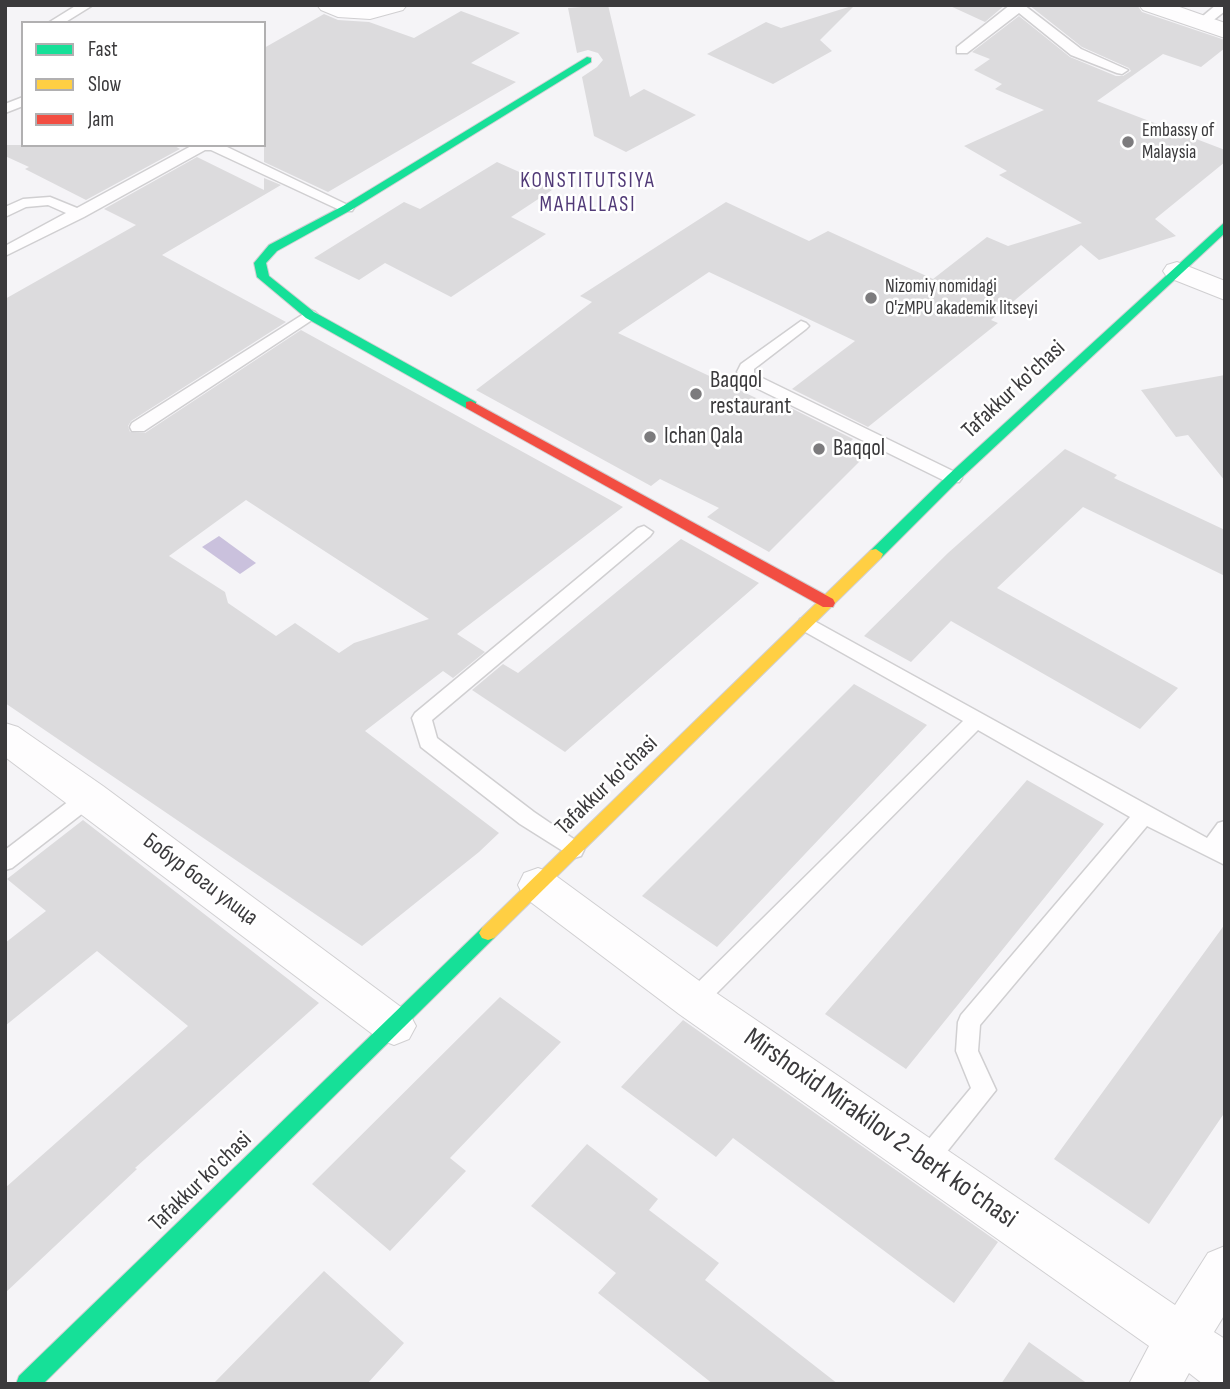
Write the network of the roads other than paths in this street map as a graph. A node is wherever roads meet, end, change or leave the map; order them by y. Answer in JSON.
{"nodes":[{"id":1,"x":87,"y":5,"type":"edge"},
{"id":2,"x":329,"y":5,"type":"edge"},
{"id":3,"x":395,"y":5,"type":"edge"},
{"id":4,"x":1152,"y":5,"type":"edge"},
{"id":5,"x":1224,"y":5,"type":"edge"},
{"id":6,"x":1017,"y":6,"type":"edge"},
{"id":7,"x":58,"y":21,"type":"edge"},
{"id":8,"x":1214,"y":27,"type":"edge"},
{"id":9,"x":962,"y":50,"type":"dead end"},
{"id":10,"x":587,"y":60,"type":"dead end"},
{"id":11,"x":1122,"y":70,"type":"dead end"},
{"id":12,"x":21,"y":102,"type":"edge"},
{"id":13,"x":5,"y":109,"type":"edge"},
{"id":14,"x":200,"y":147,"type":"edge"},
{"id":15,"x":215,"y":147,"type":"edge"},
{"id":16,"x":347,"y":208,"type":"junction"},
{"id":17,"x":5,"y":213,"type":"edge"},
{"id":18,"x":79,"y":214,"type":"junction"},
{"id":19,"x":1225,"y":226,"type":"edge"},
{"id":20,"x":5,"y":252,"type":"edge"},
{"id":21,"x":1177,"y":271,"type":"junction"},
{"id":22,"x":1225,"y":291,"type":"edge"},
{"id":23,"x":310,"y":315,"type":"junction"},
{"id":24,"x":801,"y":326,"type":"dead end"},
{"id":25,"x":138,"y":427,"type":"dead end"},
{"id":26,"x":953,"y":478,"type":"junction"},
{"id":27,"x":644,"y":532,"type":"dead end"},
{"id":28,"x":828,"y":603,"type":"junction"},
{"id":29,"x":807,"y":624,"type":"junction"},
{"id":30,"x":976,"y":720,"type":"junction"},
{"id":31,"x":5,"y":737,"type":"edge"},
{"id":32,"x":89,"y":797,"type":"junction"},
{"id":33,"x":1144,"y":815,"type":"junction"},
{"id":34,"x":1225,"y":829,"type":"edge"},
{"id":35,"x":574,"y":850,"type":"junction"},
{"id":36,"x":1217,"y":854,"type":"edge"},
{"id":37,"x":5,"y":862,"type":"edge"},
{"id":38,"x":538,"y":885,"type":"junction"},
{"id":39,"x":694,"y":1001,"type":"junction"},
{"id":40,"x":394,"y":1026,"type":"junction"},
{"id":41,"x":926,"y":1160,"type":"junction"},
{"id":42,"x":1225,"y":1269,"type":"edge"},
{"id":43,"x":1181,"y":1340,"type":"junction"},
{"id":44,"x":1225,"y":1369,"type":"edge"},
{"id":45,"x":27,"y":1384,"type":"edge"},
{"id":46,"x":1154,"y":1384,"type":"edge"}],
"edges":[{"from":1,"to":7,"type":"lane"},
{"from":2,"to":3,"type":"street"},
{"from":4,"to":8,"type":"street"},
{"from":5,"to":8,"type":"lane"},
{"from":6,"to":9,"type":"lane"},
{"from":6,"to":11,"type":"lane"},
{"from":10,"to":16,"type":"street"},
{"from":12,"to":13,"type":"lane"},
{"from":14,"to":18,"type":"lane"},
{"from":15,"to":16,"type":"lane"},
{"from":16,"to":23,"type":"street"},
{"from":17,"to":18,"type":"lane"},
{"from":18,"to":20,"type":"lane"},
{"from":19,"to":21,"type":"street","name":"Tafakkur ko'chasi"},
{"from":21,"to":22,"type":"street"},
{"from":21,"to":26,"type":"street","name":"Tafakkur ko'chasi"},
{"from":23,"to":25,"type":"lane"},
{"from":23,"to":28,"type":"street"},
{"from":24,"to":26,"type":"lane"},
{"from":26,"to":28,"type":"street","name":"Tafakkur ko'chasi"},
{"from":27,"to":35,"type":"lane"},
{"from":28,"to":29,"type":"street","name":"Tafakkur ko'chasi"},
{"from":29,"to":30,"type":"lane"},
{"from":29,"to":35,"type":"street","name":"Tafakkur ko'chasi"},
{"from":30,"to":33,"type":"lane"},
{"from":30,"to":39,"type":"lane"},
{"from":31,"to":32,"type":"street","name":"Бобур боги улица"},
{"from":32,"to":37,"type":"lane"},
{"from":32,"to":40,"type":"street","name":"Бобур боги улица"},
{"from":33,"to":36,"type":"lane"},
{"from":33,"to":41,"type":"lane"},
{"from":34,"to":36,"type":"lane"},
{"from":35,"to":38,"type":"street","name":"Tafakkur ko'chasi"},
{"from":38,"to":39,"type":"street","name":"Mirshoxid Mirakilov 2-berk ko'chasi"},
{"from":38,"to":40,"type":"street","name":"Tafakkur ko'chasi"},
{"from":39,"to":41,"type":"street","name":"Mirshoxid Mirakilov 2-berk ko'chasi"},
{"from":40,"to":45,"type":"street","name":"Tafakkur ko'chasi"},
{"from":41,"to":43,"type":"street","name":"Mirshoxid Mirakilov 2-berk ko'chasi"},
{"from":42,"to":43,"type":"street"},
{"from":43,"to":44,"type":"street","name":"Mirshoxid Mirakilov 2-berk ko'chasi"},
{"from":43,"to":46,"type":"street"}]}
